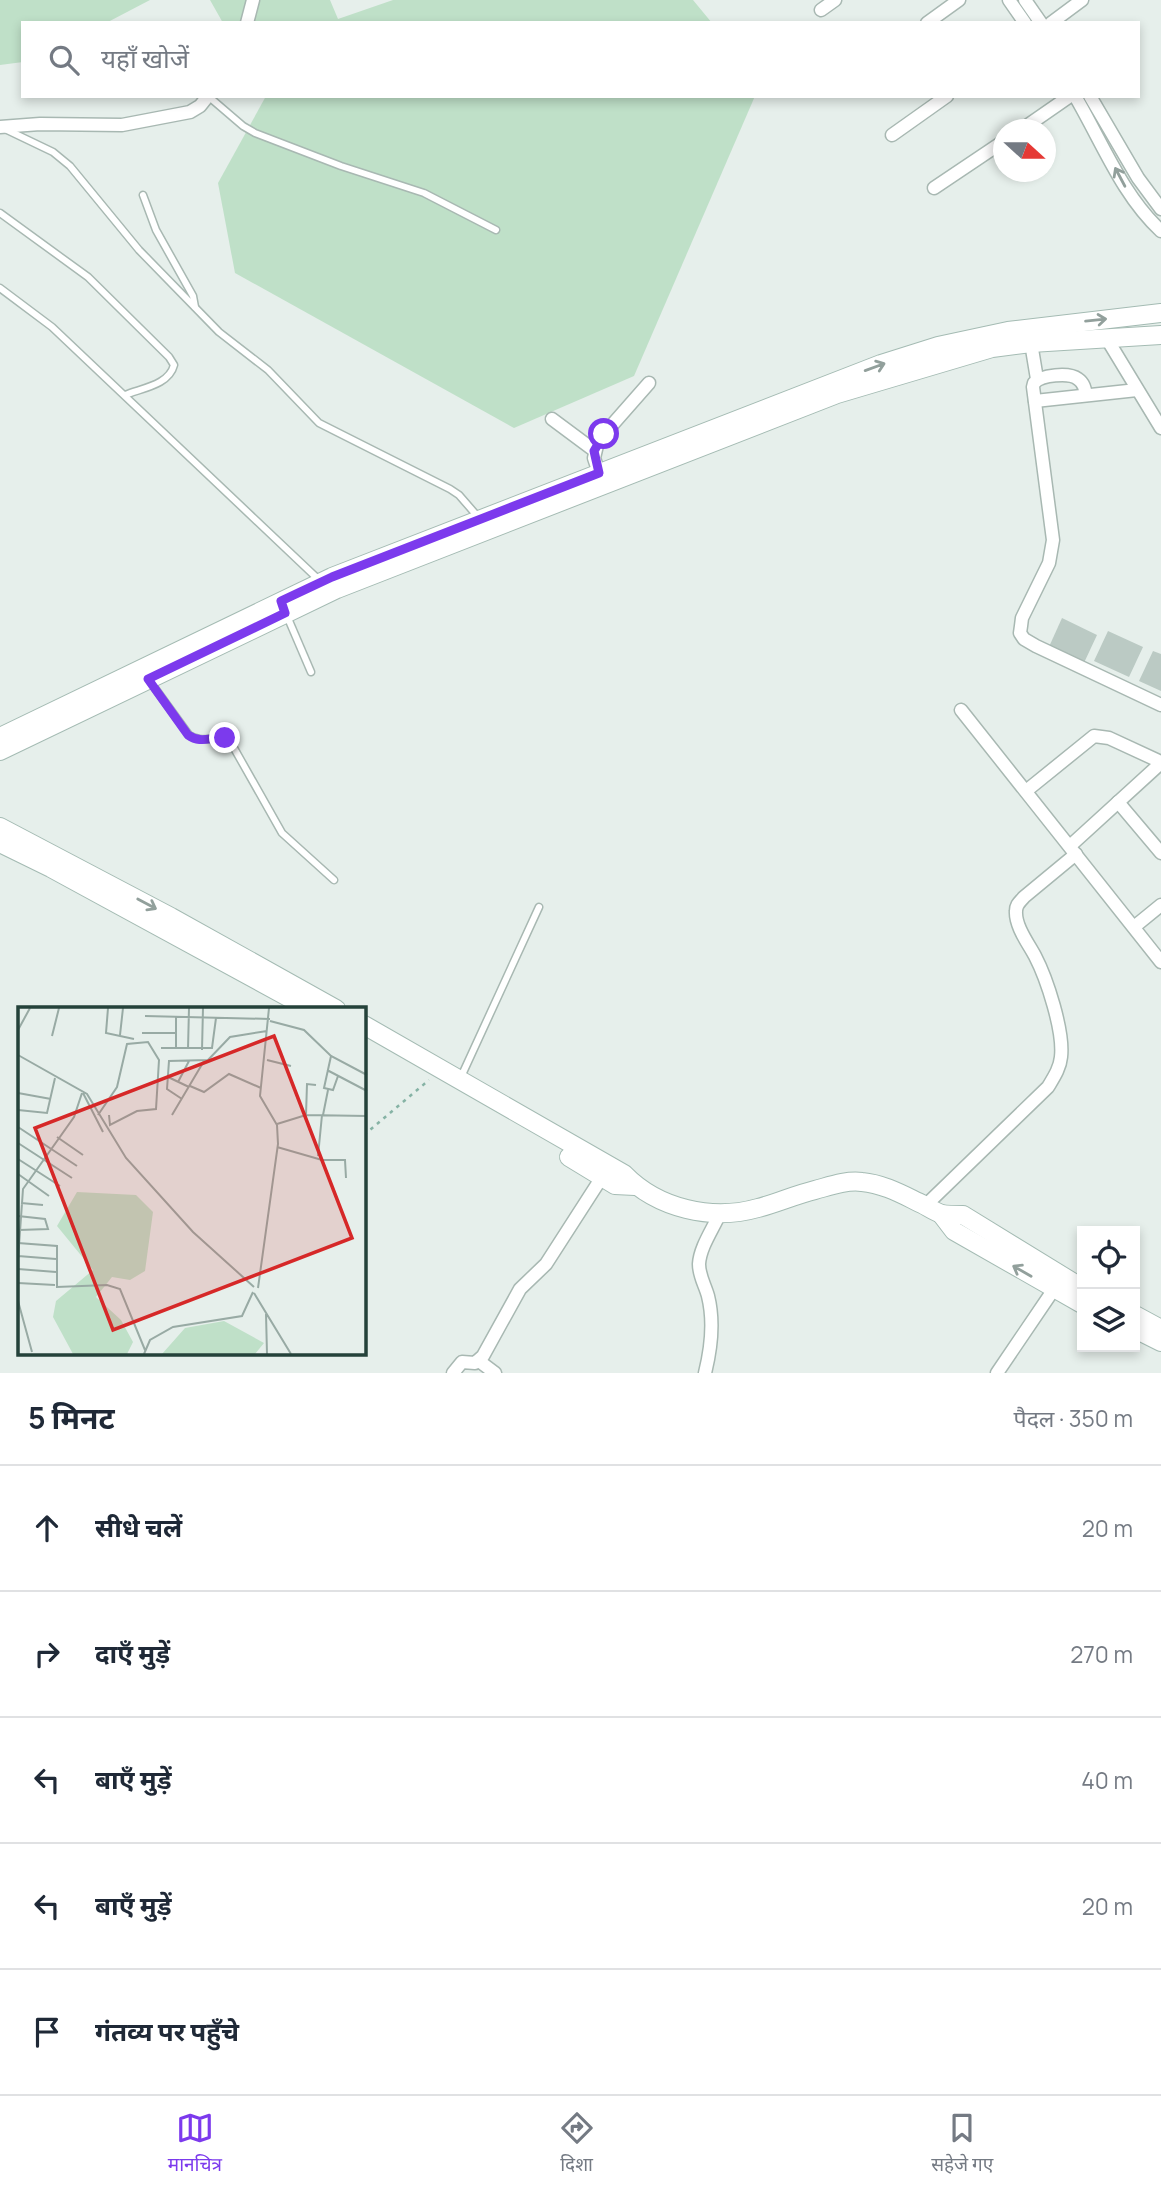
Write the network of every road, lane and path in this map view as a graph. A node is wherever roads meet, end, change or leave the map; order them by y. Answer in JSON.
{"nodes":[{"id":1,"x":253,"y":0,"type":"edge"},
{"id":2,"x":835,"y":0,"type":"edge"},
{"id":3,"x":959,"y":0,"type":"edge"},
{"id":4,"x":1009,"y":0,"type":"edge"},
{"id":5,"x":1025,"y":0,"type":"edge"},
{"id":6,"x":1083,"y":0,"type":"edge"},
{"id":7,"x":821,"y":10,"type":"dead end"},
{"id":8,"x":248,"y":21,"type":"edge"},
{"id":9,"x":931,"y":21,"type":"edge"},
{"id":10,"x":1024,"y":21,"type":"edge"},
{"id":11,"x":1040,"y":21,"type":"edge"},
{"id":12,"x":1054,"y":21,"type":"edge"},
{"id":13,"x":206,"y":98,"type":"edge"},
{"id":14,"x":210,"y":98,"type":"edge"},
{"id":15,"x":944,"y":98,"type":"edge"},
{"id":16,"x":1067,"y":98,"type":"edge"},
{"id":17,"x":1076,"y":98,"type":"edge"},
{"id":18,"x":1091,"y":98,"type":"edge"},
{"id":19,"x":1037,"y":119,"type":"edge"},
{"id":20,"x":0,"y":127,"type":"edge"},
{"id":21,"x":892,"y":135,"type":"dead end"},
{"id":22,"x":993,"y":148,"type":"edge"},
{"id":23,"x":934,"y":188,"type":"dead end"},
{"id":24,"x":143,"y":195,"type":"dead end"},
{"id":25,"x":1161,"y":209,"type":"edge"},
{"id":26,"x":0,"y":213,"type":"edge"},
{"id":27,"x":496,"y":230,"type":"dead end"},
{"id":28,"x":1161,"y":231,"type":"edge"},
{"id":29,"x":0,"y":288,"type":"edge"},
{"id":30,"x":195,"y":307,"type":"junction"},
{"id":31,"x":1161,"y":313,"type":"edge"},
{"id":32,"x":1124,"y":318,"type":"junction"},
{"id":33,"x":1161,"y":335,"type":"edge"},
{"id":34,"x":1126,"y":337,"type":"junction"},
{"id":35,"x":1107,"y":339,"type":"junction"},
{"id":36,"x":1031,"y":343,"type":"junction"},
{"id":37,"x":1037,"y":379,"type":"junction"},
{"id":38,"x":649,"y":383,"type":"dead end"},
{"id":39,"x":1137,"y":390,"type":"junction"},
{"id":40,"x":125,"y":395,"type":"junction"},
{"id":41,"x":1086,"y":395,"type":"junction"},
{"id":42,"x":1035,"y":401,"type":"junction"},
{"id":43,"x":552,"y":419,"type":"dead end"},
{"id":44,"x":1161,"y":428,"type":"edge"},
{"id":45,"x":594,"y":451,"type":"junction"},
{"id":46,"x":599,"y":473,"type":"junction"},
{"id":47,"x":480,"y":519,"type":"junction"},
{"id":48,"x":321,"y":582,"type":"junction"},
{"id":49,"x":283,"y":607,"type":"junction"},
{"id":50,"x":310,"y":672,"type":"dead end"},
{"id":51,"x":148,"y":679,"type":"junction"},
{"id":52,"x":1161,"y":705,"type":"edge"},
{"id":53,"x":961,"y":710,"type":"dead end"},
{"id":54,"x":0,"y":737,"type":"edge"},
{"id":55,"x":0,"y":751,"type":"edge"},
{"id":56,"x":1161,"y":762,"type":"edge"},
{"id":57,"x":1026,"y":792,"type":"junction"},
{"id":58,"x":1118,"y":802,"type":"junction"},
{"id":59,"x":0,"y":827,"type":"edge"},
{"id":60,"x":0,"y":843,"type":"edge"},
{"id":61,"x":1073,"y":850,"type":"junction"},
{"id":62,"x":1161,"y":853,"type":"edge"},
{"id":63,"x":334,"y":880,"type":"dead end"},
{"id":64,"x":1161,"y":905,"type":"edge"},
{"id":65,"x":539,"y":907,"type":"dead end"},
{"id":66,"x":1134,"y":928,"type":"junction"},
{"id":67,"x":1161,"y":962,"type":"edge"},
{"id":68,"x":306,"y":1007,"type":"edge"},
{"id":69,"x":332,"y":1007,"type":"edge"},
{"id":70,"x":366,"y":1026,"type":"edge"},
{"id":71,"x":366,"y":1039,"type":"edge"},
{"id":72,"x":434,"y":1076,"type":"junction"},
{"id":73,"x":460,"y":1079,"type":"junction"},
{"id":74,"x":366,"y":1133,"type":"edge"},
{"id":75,"x":602,"y":1177,"type":"junction"},
{"id":76,"x":635,"y":1186,"type":"junction"},
{"id":77,"x":933,"y":1210,"type":"junction"},
{"id":78,"x":720,"y":1213,"type":"junction"},
{"id":79,"x":1077,"y":1285,"type":"edge"},
{"id":80,"x":1054,"y":1289,"type":"junction"},
{"id":81,"x":1077,"y":1301,"type":"edge"},
{"id":82,"x":1140,"y":1318,"type":"edge"},
{"id":83,"x":1161,"y":1329,"type":"edge"},
{"id":84,"x":1140,"y":1332,"type":"edge"},
{"id":85,"x":1161,"y":1342,"type":"edge"},
{"id":86,"x":480,"y":1361,"type":"junction"},
{"id":87,"x":453,"y":1373,"type":"edge"},
{"id":88,"x":495,"y":1373,"type":"edge"},
{"id":89,"x":705,"y":1373,"type":"edge"},
{"id":90,"x":997,"y":1373,"type":"edge"}],
"edges":[{"from":1,"to":8,"type":"street"},
{"from":2,"to":7,"type":"street"},
{"from":3,"to":9,"type":"street"},
{"from":4,"to":10,"type":"street"},
{"from":5,"to":11,"type":"street"},
{"from":6,"to":12,"type":"street"},
{"from":13,"to":20,"type":"street"},
{"from":14,"to":27,"type":"lane"},
{"from":15,"to":21,"type":"street"},
{"from":16,"to":19,"type":"street"},
{"from":28,"to":17,"type":"street","one_way":true},
{"from":18,"to":25,"type":"street"},
{"from":20,"to":30,"type":"lane"},
{"from":22,"to":23,"type":"street"},
{"from":24,"to":30,"type":"lane"},
{"from":26,"to":40,"type":"lane"},
{"from":29,"to":40,"type":"lane"},
{"from":30,"to":47,"type":"lane"},
{"from":31,"to":32,"type":"street"},
{"from":32,"to":34,"type":"street"},
{"from":46,"to":32,"type":"street","one_way":true},
{"from":33,"to":34,"type":"street"},
{"from":34,"to":35,"type":"street"},
{"from":35,"to":36,"type":"street"},
{"from":35,"to":39,"type":"street"},
{"from":36,"to":37,"type":"street"},
{"from":36,"to":49,"type":"street"},
{"from":37,"to":41,"type":"street"},
{"from":37,"to":42,"type":"street"},
{"from":38,"to":45,"type":"street"},
{"from":39,"to":41,"type":"street"},
{"from":39,"to":44,"type":"street"},
{"from":40,"to":48,"type":"lane"},
{"from":41,"to":42,"type":"street"},
{"from":42,"to":52,"type":"street"},
{"from":43,"to":45,"type":"street"},
{"from":45,"to":46,"type":"street"},
{"from":46,"to":47,"type":"street"},
{"from":47,"to":48,"type":"street"},
{"from":48,"to":49,"type":"street"},
{"from":49,"to":50,"type":"lane"},
{"from":49,"to":51,"type":"street"},
{"from":49,"to":54,"type":"street"},
{"from":51,"to":55,"type":"street"},
{"from":51,"to":63,"type":"lane"},
{"from":53,"to":57,"type":"street"},
{"from":56,"to":57,"type":"street"},
{"from":56,"to":58,"type":"street"},
{"from":57,"to":61,"type":"street"},
{"from":58,"to":61,"type":"street"},
{"from":58,"to":62,"type":"street"},
{"from":59,"to":69,"type":"street","one_way":true},
{"from":60,"to":68,"type":"street"},
{"from":61,"to":66,"type":"street"},
{"from":61,"to":77,"type":"street"},
{"from":64,"to":66,"type":"street"},
{"from":65,"to":73,"type":"lane"},
{"from":66,"to":67,"type":"street"},
{"from":70,"to":73,"type":"street"},
{"from":71,"to":72,"type":"street"},
{"from":72,"to":74,"type":"path"},
{"from":72,"to":75,"type":"street"},
{"from":73,"to":76,"type":"street"},
{"from":75,"to":76,"type":"street"},
{"from":75,"to":86,"type":"street"},
{"from":76,"to":78,"type":"street"},
{"from":77,"to":78,"type":"street"},
{"from":77,"to":79,"type":"street"},
{"from":80,"to":77,"type":"street","one_way":true},
{"from":78,"to":89,"type":"street"},
{"from":80,"to":81,"type":"street"},
{"from":80,"to":90,"type":"street"},
{"from":82,"to":83,"type":"street"},
{"from":84,"to":85,"type":"street"},
{"from":86,"to":87,"type":"street"},
{"from":86,"to":88,"type":"street"}]}
